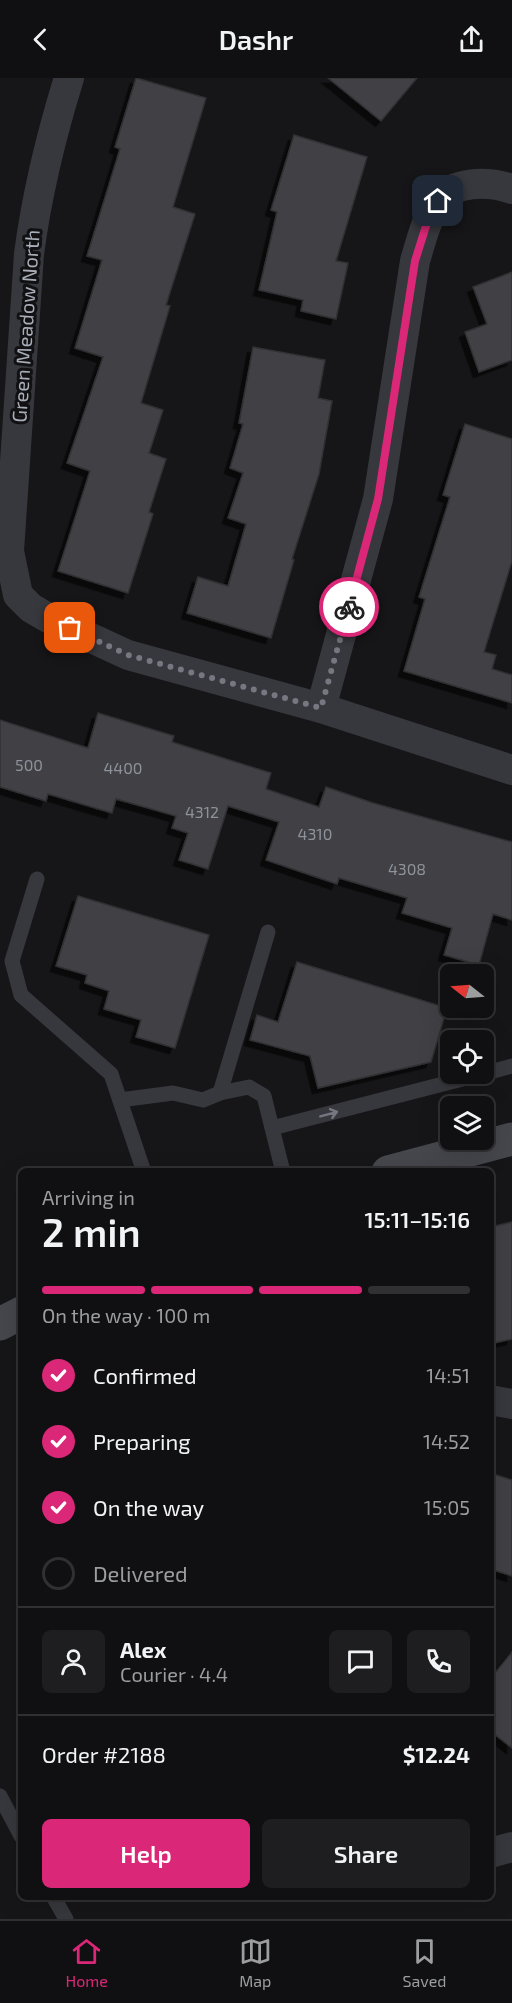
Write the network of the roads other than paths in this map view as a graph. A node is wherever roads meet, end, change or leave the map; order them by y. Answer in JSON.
{"nodes":[{"id":1,"x":69,"y":78,"type":"edge"},
{"id":2,"x":512,"y":189,"type":"edge"},
{"id":3,"x":321,"y":708,"type":"junction"},
{"id":4,"x":512,"y":770,"type":"edge"},
{"id":5,"x":37,"y":879,"type":"dead end"},
{"id":6,"x":268,"y":932,"type":"dead end"},
{"id":7,"x":512,"y":1066,"type":"edge"},
{"id":8,"x":494,"y":1071,"type":"edge"},
{"id":9,"x":443,"y":1084,"type":"edge"},
{"id":10,"x":220,"y":1093,"type":"junction"},
{"id":11,"x":120,"y":1100,"type":"junction"},
{"id":12,"x":272,"y":1128,"type":"junction"},
{"id":13,"x":512,"y":1139,"type":"edge"},
{"id":14,"x":143,"y":1168,"type":"edge"},
{"id":15,"x":282,"y":1168,"type":"edge"},
{"id":16,"x":403,"y":1168,"type":"edge"},
{"id":17,"x":18,"y":1315,"type":"edge"},
{"id":18,"x":0,"y":1324,"type":"edge"},
{"id":19,"x":0,"y":1796,"type":"edge"},
{"id":20,"x":18,"y":1830,"type":"edge"},
{"id":21,"x":512,"y":1847,"type":"edge"},
{"id":22,"x":494,"y":1852,"type":"edge"},
{"id":23,"x":55,"y":1900,"type":"edge"},
{"id":24,"x":66,"y":1919,"type":"edge"}],
"edges":[{"from":1,"to":3,"type":"street","name":"Green Meadow North"},
{"from":2,"to":3,"type":"street"},
{"from":3,"to":4,"type":"street","name":"Green Meadow North"},
{"from":5,"to":11,"type":"lane"},
{"from":6,"to":10,"type":"lane"},
{"from":7,"to":8,"type":"lane"},
{"from":12,"to":9,"type":"lane","one_way":true},
{"from":10,"to":11,"type":"lane"},
{"from":10,"to":12,"type":"lane"},
{"from":11,"to":14,"type":"lane"},
{"from":12,"to":15,"type":"lane"},
{"from":13,"to":16,"type":"street"},
{"from":17,"to":18,"type":"street"},
{"from":19,"to":20,"type":"lane"},
{"from":21,"to":22,"type":"street"},
{"from":23,"to":24,"type":"lane"}]}
